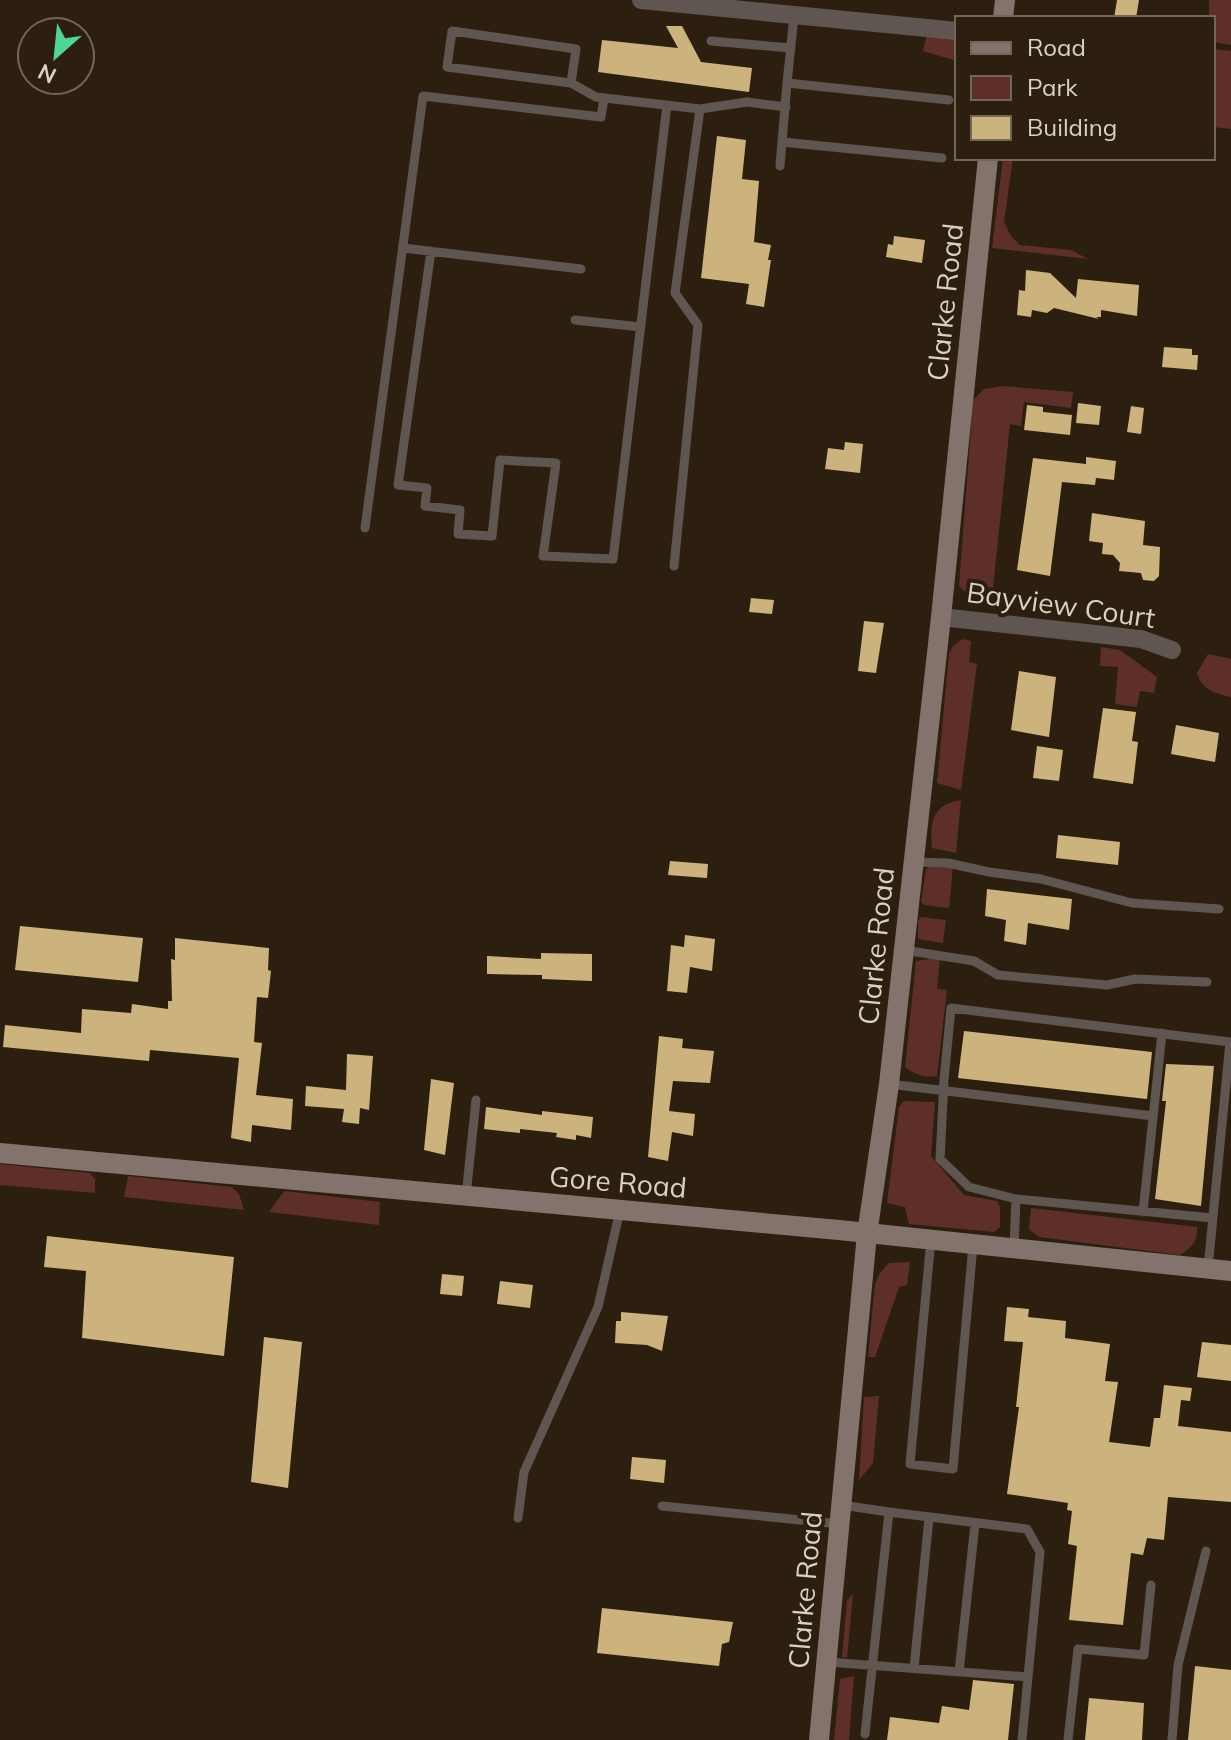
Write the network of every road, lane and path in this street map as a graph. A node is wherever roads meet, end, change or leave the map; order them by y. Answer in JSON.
{"nodes":[{"id":1,"x":641,"y":0,"type":"edge"},
{"id":2,"x":794,"y":16,"type":"junction"},
{"id":3,"x":955,"y":31,"type":"edge"},
{"id":4,"x":711,"y":41,"type":"dead end"},
{"id":5,"x":791,"y":48,"type":"junction"},
{"id":6,"x":571,"y":83,"type":"junction"},
{"id":7,"x":787,"y":83,"type":"junction"},
{"id":8,"x":604,"y":98,"type":"junction"},
{"id":9,"x":949,"y":100,"type":"dead end"},
{"id":10,"x":667,"y":105,"type":"junction"},
{"id":11,"x":786,"y":107,"type":"junction"},
{"id":12,"x":700,"y":109,"type":"junction"},
{"id":13,"x":782,"y":142,"type":"junction"},
{"id":14,"x":942,"y":158,"type":"dead end"},
{"id":15,"x":988,"y":160,"type":"edge"},
{"id":16,"x":780,"y":166,"type":"dead end"},
{"id":17,"x":403,"y":248,"type":"junction"},
{"id":18,"x":431,"y":251,"type":"junction"},
{"id":19,"x":581,"y":269,"type":"dead end"},
{"id":20,"x":575,"y":320,"type":"dead end"},
{"id":21,"x":641,"y":327,"type":"junction"},
{"id":22,"x":365,"y":528,"type":"dead end"},
{"id":23,"x":674,"y":566,"type":"dead end"},
{"id":24,"x":941,"y":617,"type":"junction"},
{"id":25,"x":1172,"y":650,"type":"dead end"},
{"id":26,"x":914,"y":862,"type":"junction"},
{"id":27,"x":1219,"y":909,"type":"dead end"},
{"id":28,"x":904,"y":950,"type":"junction"},
{"id":29,"x":1207,"y":982,"type":"dead end"},
{"id":30,"x":1162,"y":1033,"type":"junction"},
{"id":31,"x":889,"y":1084,"type":"junction"},
{"id":32,"x":944,"y":1090,"type":"junction"},
{"id":33,"x":476,"y":1100,"type":"dead end"},
{"id":34,"x":1153,"y":1116,"type":"junction"},
{"id":35,"x":0,"y":1153,"type":"edge"},
{"id":36,"x":466,"y":1196,"type":"junction"},
{"id":37,"x":1016,"y":1199,"type":"junction"},
{"id":38,"x":620,"y":1210,"type":"junction"},
{"id":39,"x":1143,"y":1212,"type":"junction"},
{"id":40,"x":1213,"y":1218,"type":"junction"},
{"id":41,"x":867,"y":1234,"type":"junction"},
{"id":42,"x":931,"y":1239,"type":"junction"},
{"id":43,"x":974,"y":1244,"type":"junction"},
{"id":44,"x":1014,"y":1248,"type":"junction"},
{"id":45,"x":1208,"y":1268,"type":"junction"},
{"id":46,"x":1231,"y":1271,"type":"edge"},
{"id":47,"x":662,"y":1506,"type":"dead end"},
{"id":48,"x":889,"y":1512,"type":"junction"},
{"id":49,"x":841,"y":1514,"type":"junction"},
{"id":50,"x":518,"y":1518,"type":"dead end"},
{"id":51,"x":929,"y":1518,"type":"junction"},
{"id":52,"x":975,"y":1524,"type":"junction"},
{"id":53,"x":1206,"y":1551,"type":"dead end"},
{"id":54,"x":1151,"y":1585,"type":"dead end"},
{"id":55,"x":827,"y":1662,"type":"junction"},
{"id":56,"x":872,"y":1665,"type":"junction"},
{"id":57,"x":914,"y":1668,"type":"junction"},
{"id":58,"x":959,"y":1672,"type":"junction"},
{"id":59,"x":1028,"y":1677,"type":"junction"},
{"id":60,"x":865,"y":1734,"type":"dead end"},
{"id":61,"x":819,"y":1740,"type":"edge"},
{"id":62,"x":1022,"y":1740,"type":"edge"},
{"id":63,"x":1068,"y":1740,"type":"edge"},
{"id":64,"x":1172,"y":1740,"type":"edge"}],
"edges":[{"from":1,"to":2,"type":"street"},
{"from":2,"to":3,"type":"street"},
{"from":2,"to":5,"type":"lane"},
{"from":4,"to":5,"type":"lane"},
{"from":5,"to":7,"type":"lane"},
{"from":6,"to":6,"type":"lane"},
{"from":6,"to":8,"type":"lane"},
{"from":7,"to":9,"type":"lane"},
{"from":7,"to":11,"type":"lane"},
{"from":8,"to":10,"type":"lane"},
{"from":8,"to":17,"type":"lane"},
{"from":10,"to":12,"type":"lane"},
{"from":10,"to":21,"type":"lane"},
{"from":11,"to":12,"type":"lane"},
{"from":11,"to":13,"type":"lane"},
{"from":12,"to":23,"type":"lane"},
{"from":13,"to":14,"type":"lane"},
{"from":13,"to":16,"type":"lane"},
{"from":15,"to":24,"type":"main road","name":"Clarke Road"},
{"from":17,"to":18,"type":"lane"},
{"from":17,"to":22,"type":"lane"},
{"from":18,"to":19,"type":"lane"},
{"from":18,"to":21,"type":"lane"},
{"from":20,"to":21,"type":"lane"},
{"from":24,"to":25,"type":"street","name":"Bayview Court"},
{"from":24,"to":26,"type":"main road","name":"Clarke Road"},
{"from":26,"to":27,"type":"lane"},
{"from":26,"to":28,"type":"main road","name":"Clarke Road"},
{"from":28,"to":29,"type":"lane"},
{"from":28,"to":31,"type":"main road","name":"Clarke Road"},
{"from":30,"to":32,"type":"lane"},
{"from":30,"to":34,"type":"lane"},
{"from":30,"to":40,"type":"lane"},
{"from":31,"to":32,"type":"lane"},
{"from":31,"to":41,"type":"main road","name":"Clarke Road"},
{"from":32,"to":34,"type":"lane"},
{"from":32,"to":37,"type":"lane"},
{"from":33,"to":36,"type":"lane"},
{"from":34,"to":39,"type":"lane"},
{"from":35,"to":36,"type":"main road","name":"Gore Road"},
{"from":36,"to":38,"type":"main road","name":"Gore Road"},
{"from":37,"to":39,"type":"lane"},
{"from":37,"to":44,"type":"lane"},
{"from":38,"to":41,"type":"main road","name":"Gore Road"},
{"from":38,"to":50,"type":"lane"},
{"from":39,"to":40,"type":"lane"},
{"from":40,"to":45,"type":"lane"},
{"from":41,"to":42,"type":"main road","name":"Gore Road"},
{"from":41,"to":49,"type":"main road","name":"Clarke Road"},
{"from":42,"to":43,"type":"main road","name":"Gore Road"},
{"from":42,"to":43,"type":"lane"},
{"from":43,"to":44,"type":"main road","name":"Gore Road"},
{"from":44,"to":45,"type":"main road","name":"Gore Road"},
{"from":45,"to":46,"type":"main road","name":"Gore Road"},
{"from":47,"to":49,"type":"lane"},
{"from":48,"to":49,"type":"lane"},
{"from":48,"to":51,"type":"lane"},
{"from":48,"to":56,"type":"lane"},
{"from":49,"to":55,"type":"main road","name":"Clarke Road"},
{"from":51,"to":52,"type":"lane"},
{"from":51,"to":57,"type":"lane"},
{"from":52,"to":58,"type":"lane"},
{"from":52,"to":59,"type":"lane"},
{"from":53,"to":64,"type":"lane"},
{"from":54,"to":63,"type":"lane"},
{"from":55,"to":56,"type":"lane"},
{"from":55,"to":61,"type":"main road","name":"Clarke Road"},
{"from":56,"to":57,"type":"lane"},
{"from":56,"to":60,"type":"lane"},
{"from":57,"to":58,"type":"lane"},
{"from":58,"to":59,"type":"lane"},
{"from":59,"to":62,"type":"lane"}]}
